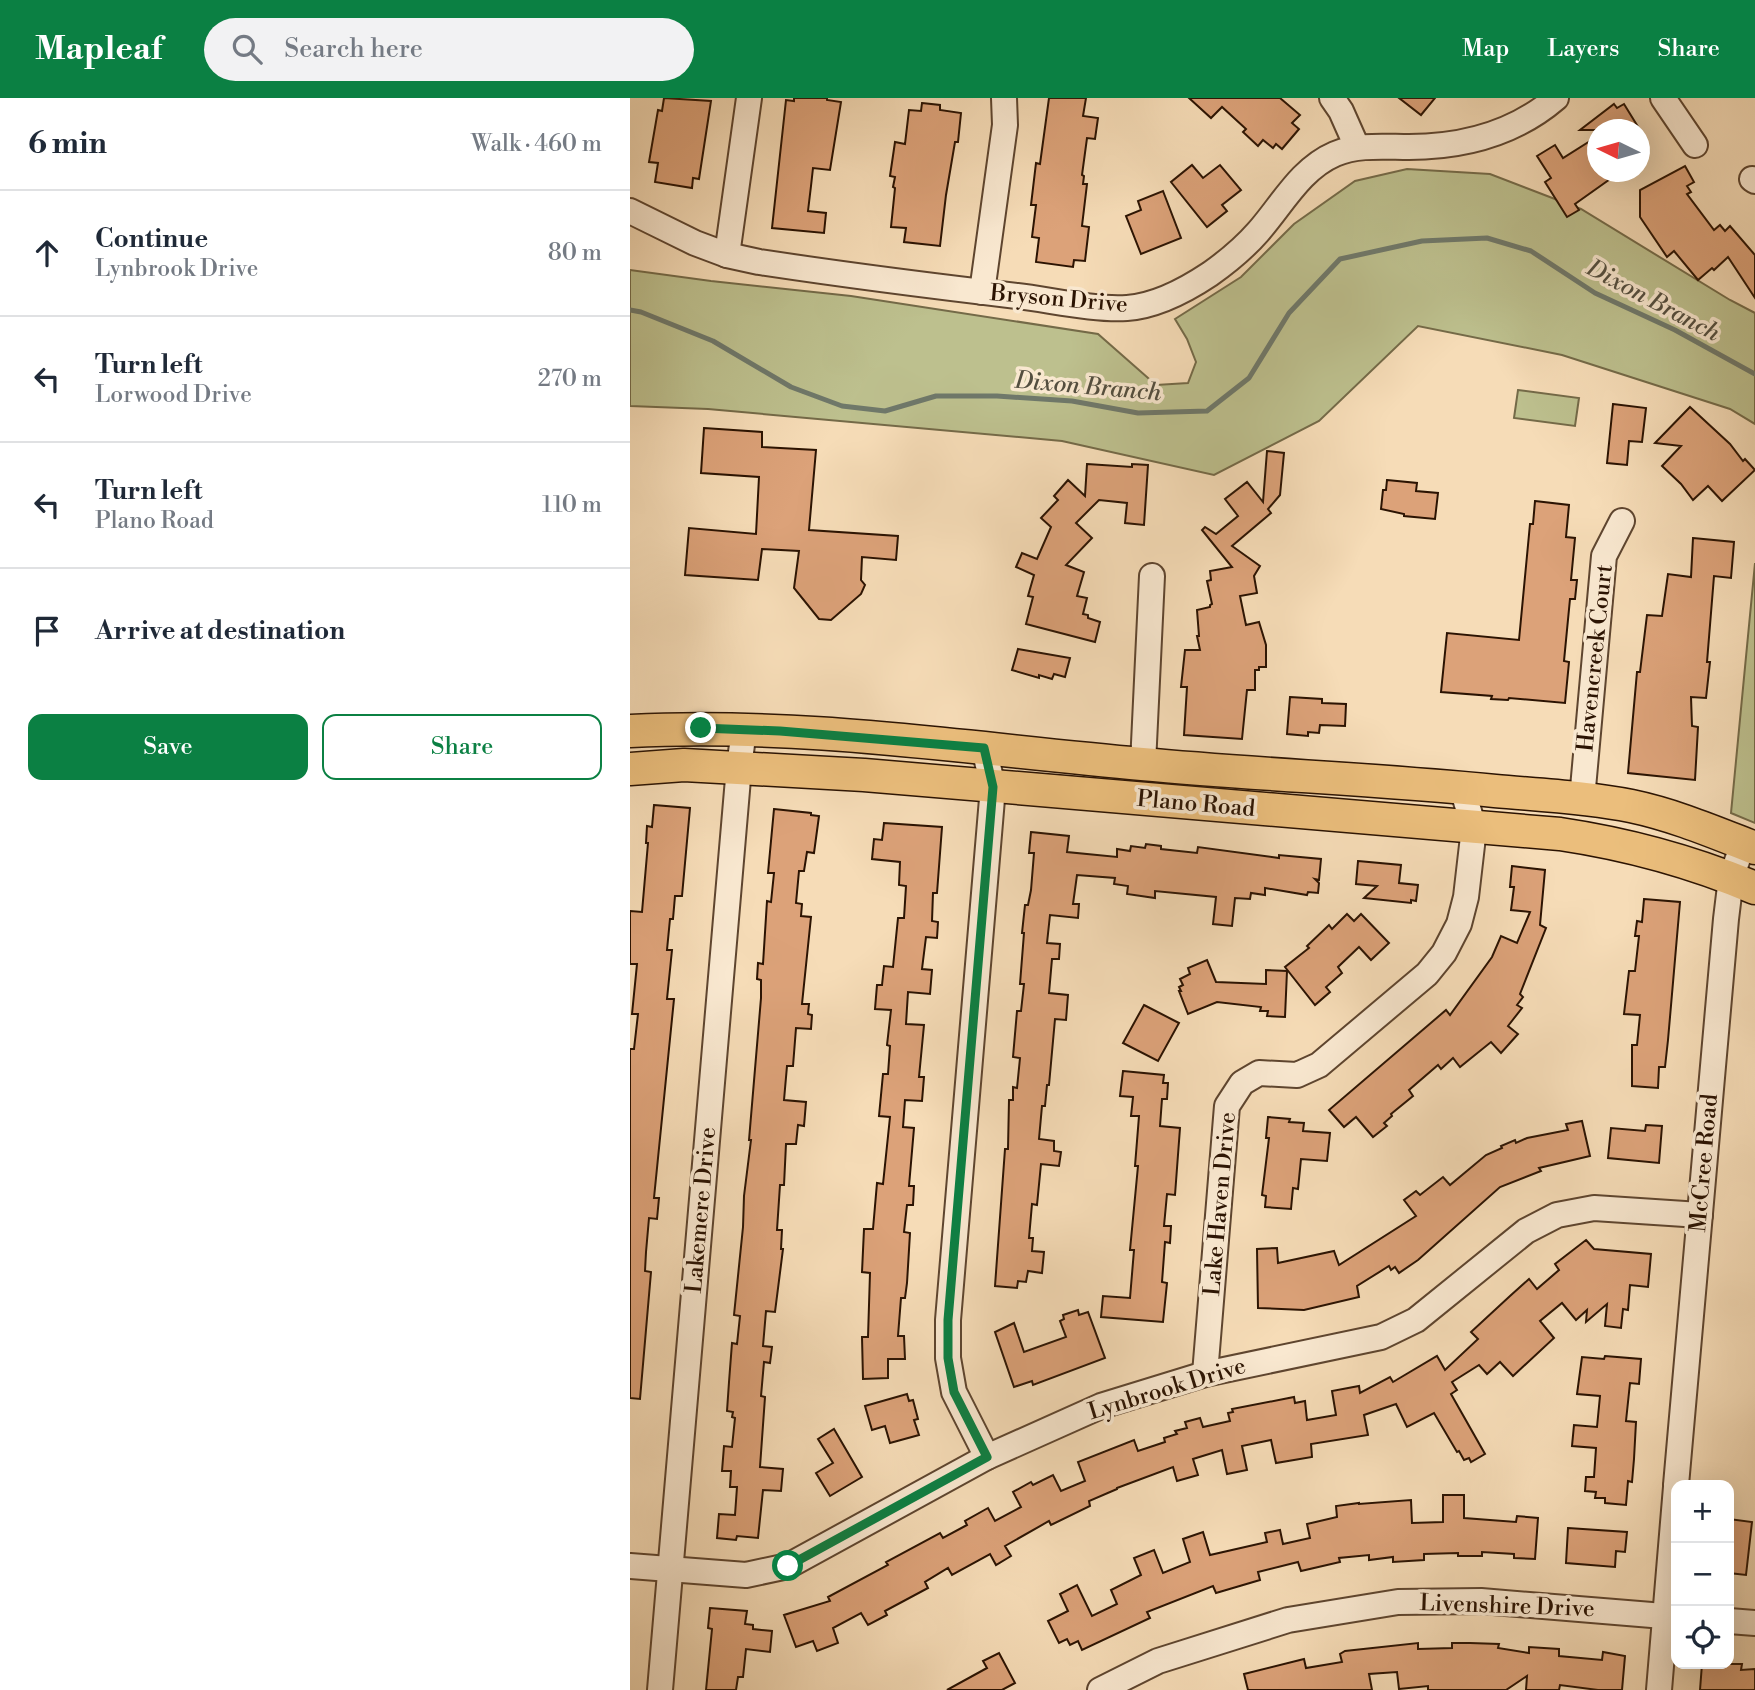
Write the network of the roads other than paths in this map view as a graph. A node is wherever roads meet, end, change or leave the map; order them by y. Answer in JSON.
{"nodes":[{"id":1,"x":749,"y":98,"type":"edge"},
{"id":2,"x":1004,"y":98,"type":"edge"},
{"id":3,"x":1332,"y":98,"type":"edge"},
{"id":4,"x":1556,"y":98,"type":"edge"},
{"id":5,"x":1663,"y":98,"type":"edge"},
{"id":6,"x":1695,"y":145,"type":"dead end"},
{"id":7,"x":1357,"y":147,"type":"junction"},
{"id":8,"x":630,"y":211,"type":"edge"},
{"id":9,"x":727,"y":255,"type":"junction"},
{"id":10,"x":982,"y":292,"type":"junction"},
{"id":11,"x":1622,"y":521,"type":"dead end"},
{"id":12,"x":1152,"y":576,"type":"dead end"},
{"id":13,"x":744,"y":730,"type":"junction"},
{"id":14,"x":630,"y":731,"type":"edge"},
{"id":15,"x":984,"y":748,"type":"junction"},
{"id":16,"x":1143,"y":765,"type":"junction"},
{"id":17,"x":739,"y":767,"type":"junction"},
{"id":18,"x":630,"y":769,"type":"edge"},
{"id":19,"x":993,"y":787,"type":"junction"},
{"id":20,"x":1462,"y":788,"type":"junction"},
{"id":21,"x":1582,"y":799,"type":"junction"},
{"id":22,"x":1474,"y":828,"type":"junction"},
{"id":23,"x":1749,"y":846,"type":"edge"},
{"id":24,"x":1743,"y":883,"type":"edge"},
{"id":25,"x":1700,"y":1215,"type":"junction"},
{"id":26,"x":1205,"y":1374,"type":"junction"},
{"id":27,"x":987,"y":1457,"type":"junction"},
{"id":28,"x":1677,"y":1480,"type":"edge"},
{"id":29,"x":1674,"y":1543,"type":"edge"},
{"id":30,"x":630,"y":1566,"type":"edge"},
{"id":31,"x":670,"y":1569,"type":"junction"},
{"id":32,"x":1671,"y":1606,"type":"edge"},
{"id":33,"x":1671,"y":1617,"type":"edge"},
{"id":34,"x":1734,"y":1621,"type":"edge"},
{"id":35,"x":1755,"y":1623,"type":"edge"},
{"id":36,"x":660,"y":1690,"type":"edge"},
{"id":37,"x":1100,"y":1690,"type":"edge"},
{"id":38,"x":1658,"y":1690,"type":"edge"}],
"edges":[{"from":1,"to":9,"type":"street"},
{"from":2,"to":10,"type":"street"},
{"from":3,"to":7,"type":"street"},
{"from":4,"to":7,"type":"street","name":"Bryson Drive"},
{"from":5,"to":6,"type":"street"},
{"from":7,"to":10,"type":"street","name":"Bryson Drive"},
{"from":8,"to":9,"type":"street","name":"Bryson Drive"},
{"from":9,"to":10,"type":"street","name":"Bryson Drive"},
{"from":11,"to":21,"type":"street","name":"Havencreek Court"},
{"from":12,"to":16,"type":"street"},
{"from":13,"to":14,"type":"main road","name":"Plano Road"},
{"from":13,"to":15,"type":"main road","name":"Plano Road"},
{"from":13,"to":17,"type":"street","name":"Lakemere Drive"},
{"from":15,"to":16,"type":"main road","name":"Plano Road"},
{"from":15,"to":19,"type":"street"},
{"from":16,"to":20,"type":"main road","name":"Plano Road"},
{"from":17,"to":18,"type":"main road","name":"Plano Road"},
{"from":17,"to":19,"type":"main road","name":"Plano Road"},
{"from":17,"to":31,"type":"street","name":"Lakemere Drive"},
{"from":19,"to":22,"type":"main road","name":"Plano Road"},
{"from":19,"to":27,"type":"street"},
{"from":20,"to":21,"type":"main road","name":"Plano Road"},
{"from":20,"to":22,"type":"street","name":"Lake Haven Drive"},
{"from":21,"to":23,"type":"main road","name":"Plano Road"},
{"from":22,"to":24,"type":"main road","name":"Plano Road"},
{"from":22,"to":26,"type":"street","name":"Lake Haven Drive"},
{"from":23,"to":24,"type":"street","name":"McCree Road"},
{"from":24,"to":25,"type":"street","name":"McCree Road"},
{"from":25,"to":26,"type":"street","name":"Lynbrook Drive"},
{"from":25,"to":28,"type":"street","name":"McCree Road"},
{"from":26,"to":27,"type":"street","name":"Lynbrook Drive"},
{"from":27,"to":31,"type":"street","name":"Lynbrook Drive"},
{"from":29,"to":32,"type":"street","name":"McCree Road"},
{"from":30,"to":31,"type":"street","name":"Lynbrook Drive"},
{"from":31,"to":36,"type":"street","name":"Lakemere Drive"},
{"from":33,"to":37,"type":"street","name":"Livenshire Drive"},
{"from":33,"to":38,"type":"street","name":"McCree Road"},
{"from":34,"to":35,"type":"street"}]}
